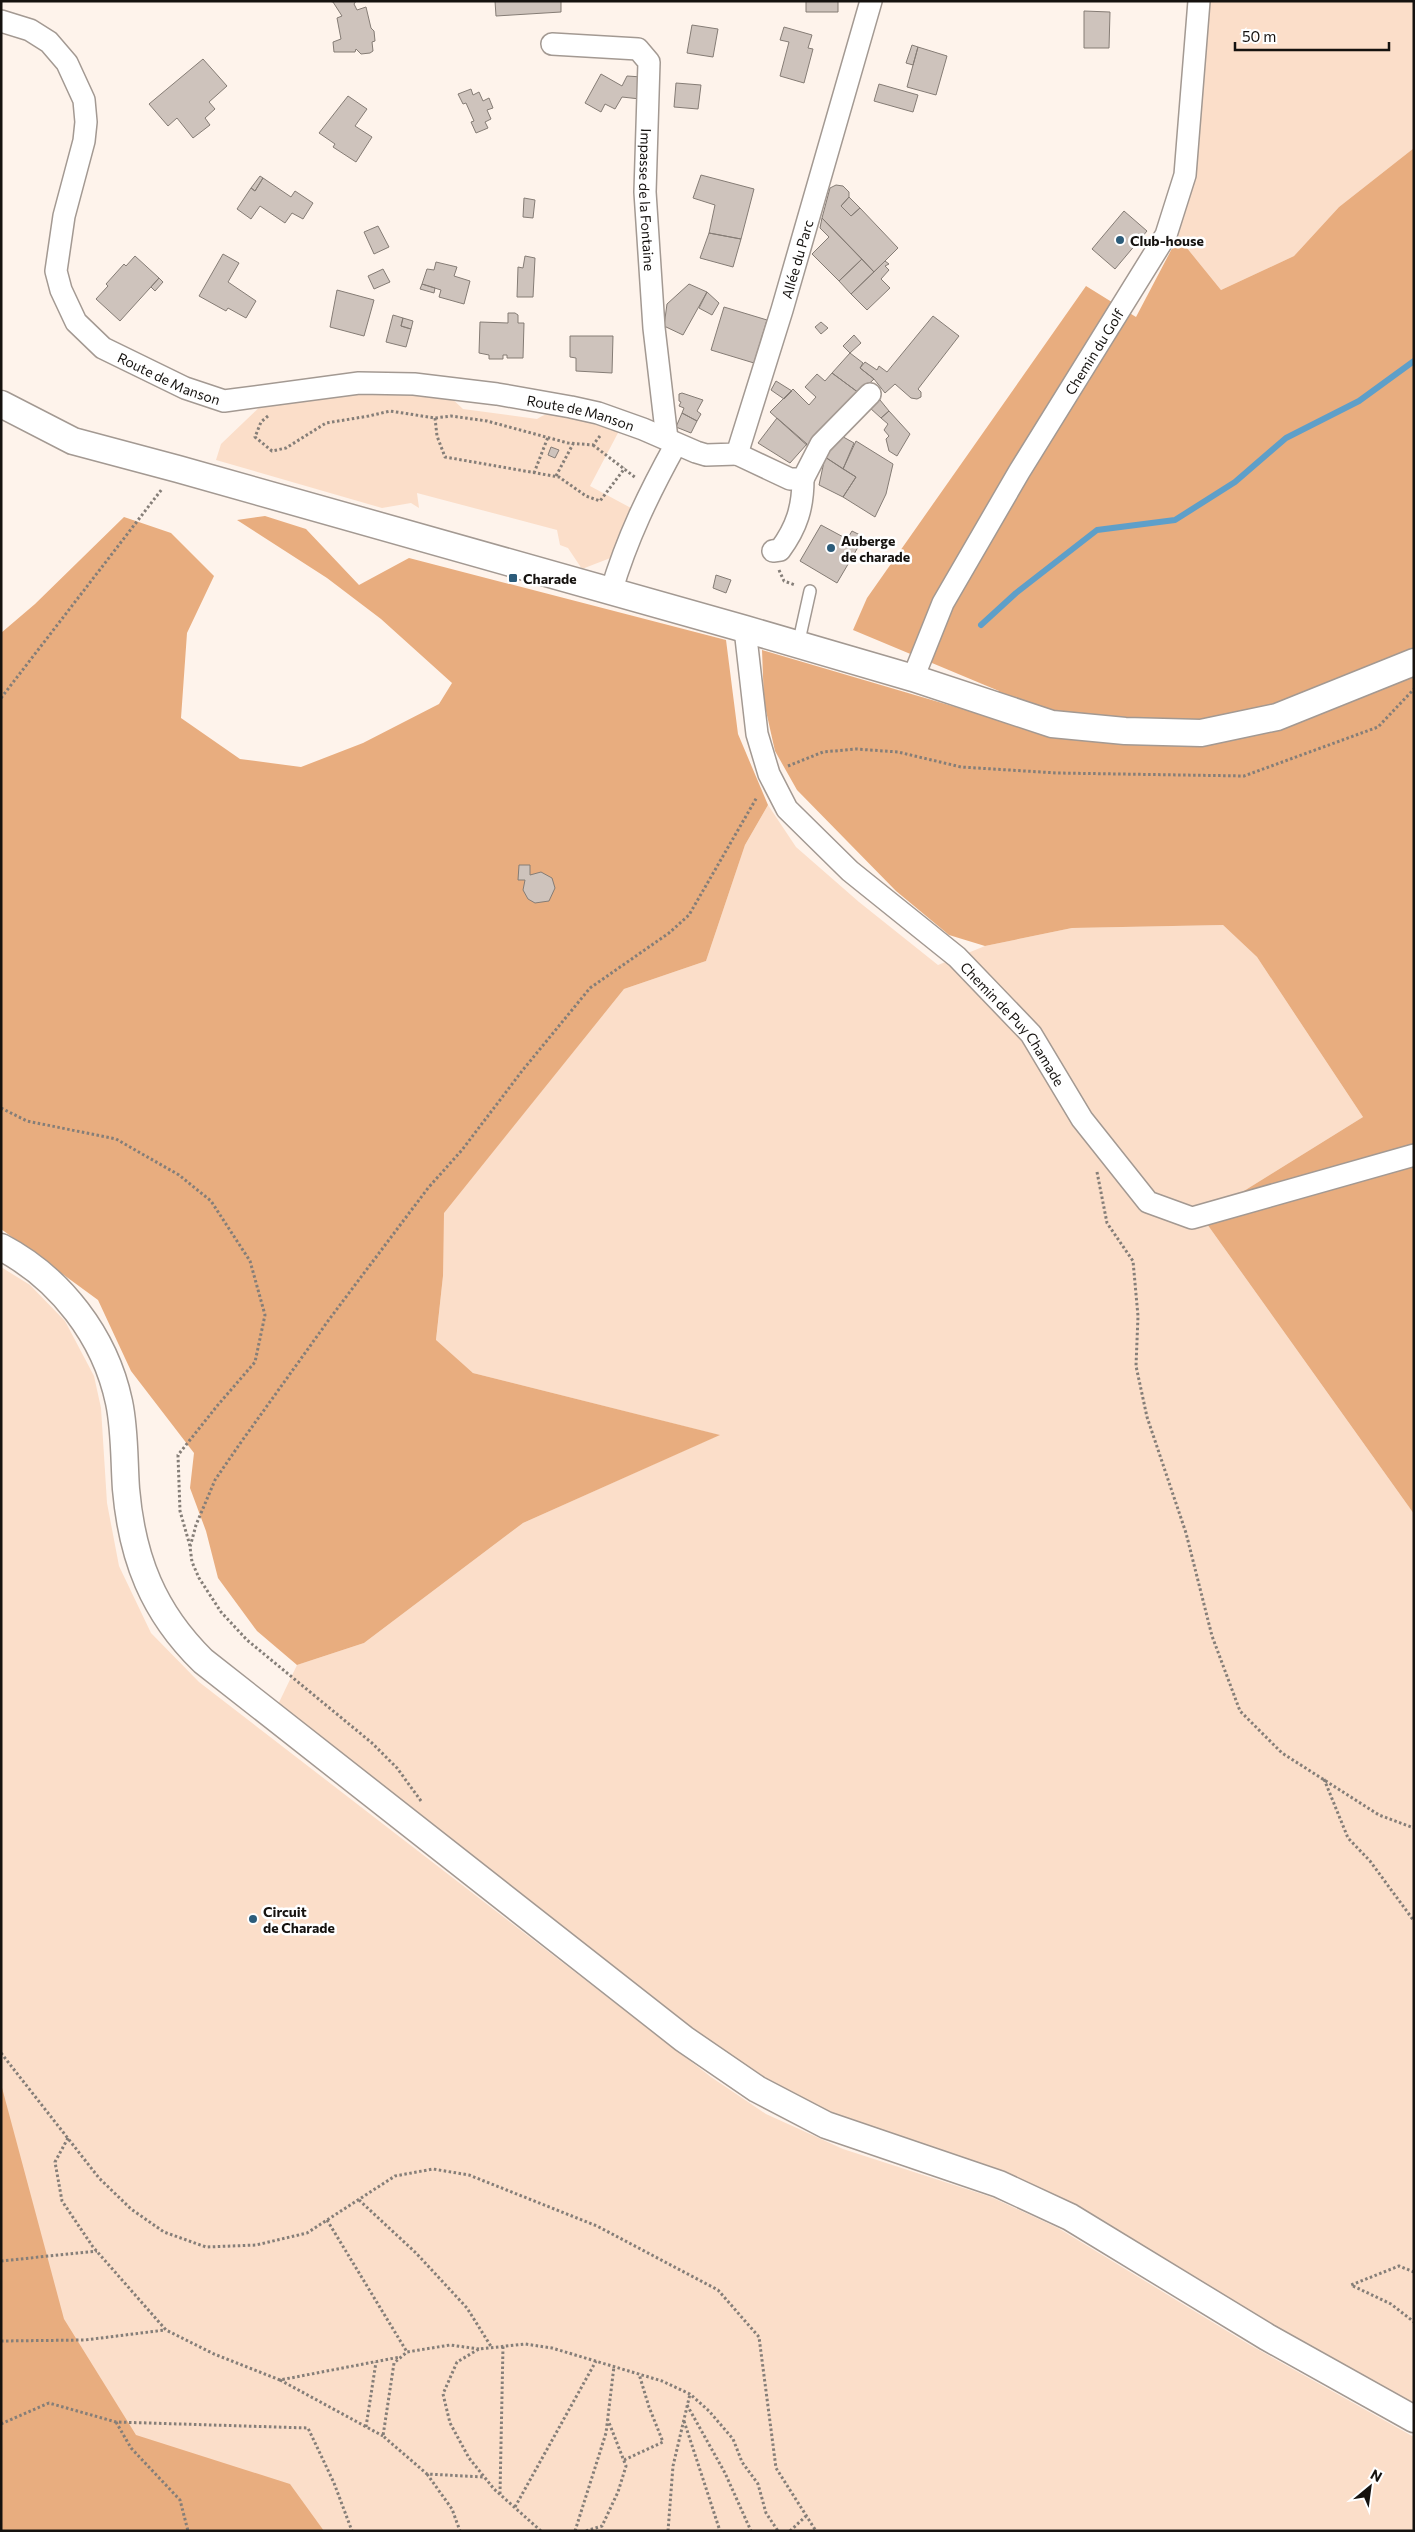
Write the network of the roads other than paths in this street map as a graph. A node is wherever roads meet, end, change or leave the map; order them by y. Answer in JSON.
{"nodes":[{"id":1,"x":871,"y":1,"type":"edge"},
{"id":2,"x":1199,"y":1,"type":"edge"},
{"id":3,"x":1,"y":21,"type":"edge"},
{"id":4,"x":552,"y":44,"type":"dead end"},
{"id":5,"x":870,"y":394,"type":"dead end"},
{"id":6,"x":1,"y":404,"type":"edge"},
{"id":7,"x":671,"y":442,"type":"junction"},
{"id":8,"x":738,"y":454,"type":"junction"},
{"id":9,"x":803,"y":479,"type":"junction"},
{"id":10,"x":773,"y":551,"type":"road end"},
{"id":11,"x":810,"y":591,"type":"road end"},
{"id":12,"x":611,"y":592,"type":"junction"},
{"id":13,"x":745,"y":628,"type":"junction"},
{"id":14,"x":798,"y":645,"type":"junction"},
{"id":15,"x":1414,"y":662,"type":"edge"},
{"id":16,"x":913,"y":678,"type":"junction"},
{"id":17,"x":1414,"y":1155,"type":"edge"},
{"id":18,"x":1,"y":1247,"type":"edge"},
{"id":19,"x":1414,"y":2419,"type":"edge"}],
"edges":[{"from":1,"to":8,"type":"street","name":"Allée du Parc"},
{"from":2,"to":16,"type":"street","name":"Chemin du Golf"},
{"from":3,"to":7,"type":"street","name":"Route de Manson"},
{"from":4,"to":7,"type":"street","name":"Impasse de la Fontaine"},
{"from":5,"to":9,"type":"street"},
{"from":6,"to":12,"type":"street"},
{"from":7,"to":8,"type":"street"},
{"from":7,"to":12,"type":"street"},
{"from":8,"to":9,"type":"street"},
{"from":9,"to":10,"type":"street"},
{"from":11,"to":14,"type":"lane"},
{"from":12,"to":13,"type":"street"},
{"from":13,"to":14,"type":"street"},
{"from":13,"to":17,"type":"street","name":"Chemin de Puy Chamade"},
{"from":14,"to":16,"type":"street"},
{"from":15,"to":16,"type":"street"},
{"from":18,"to":19,"type":"street"}]}
